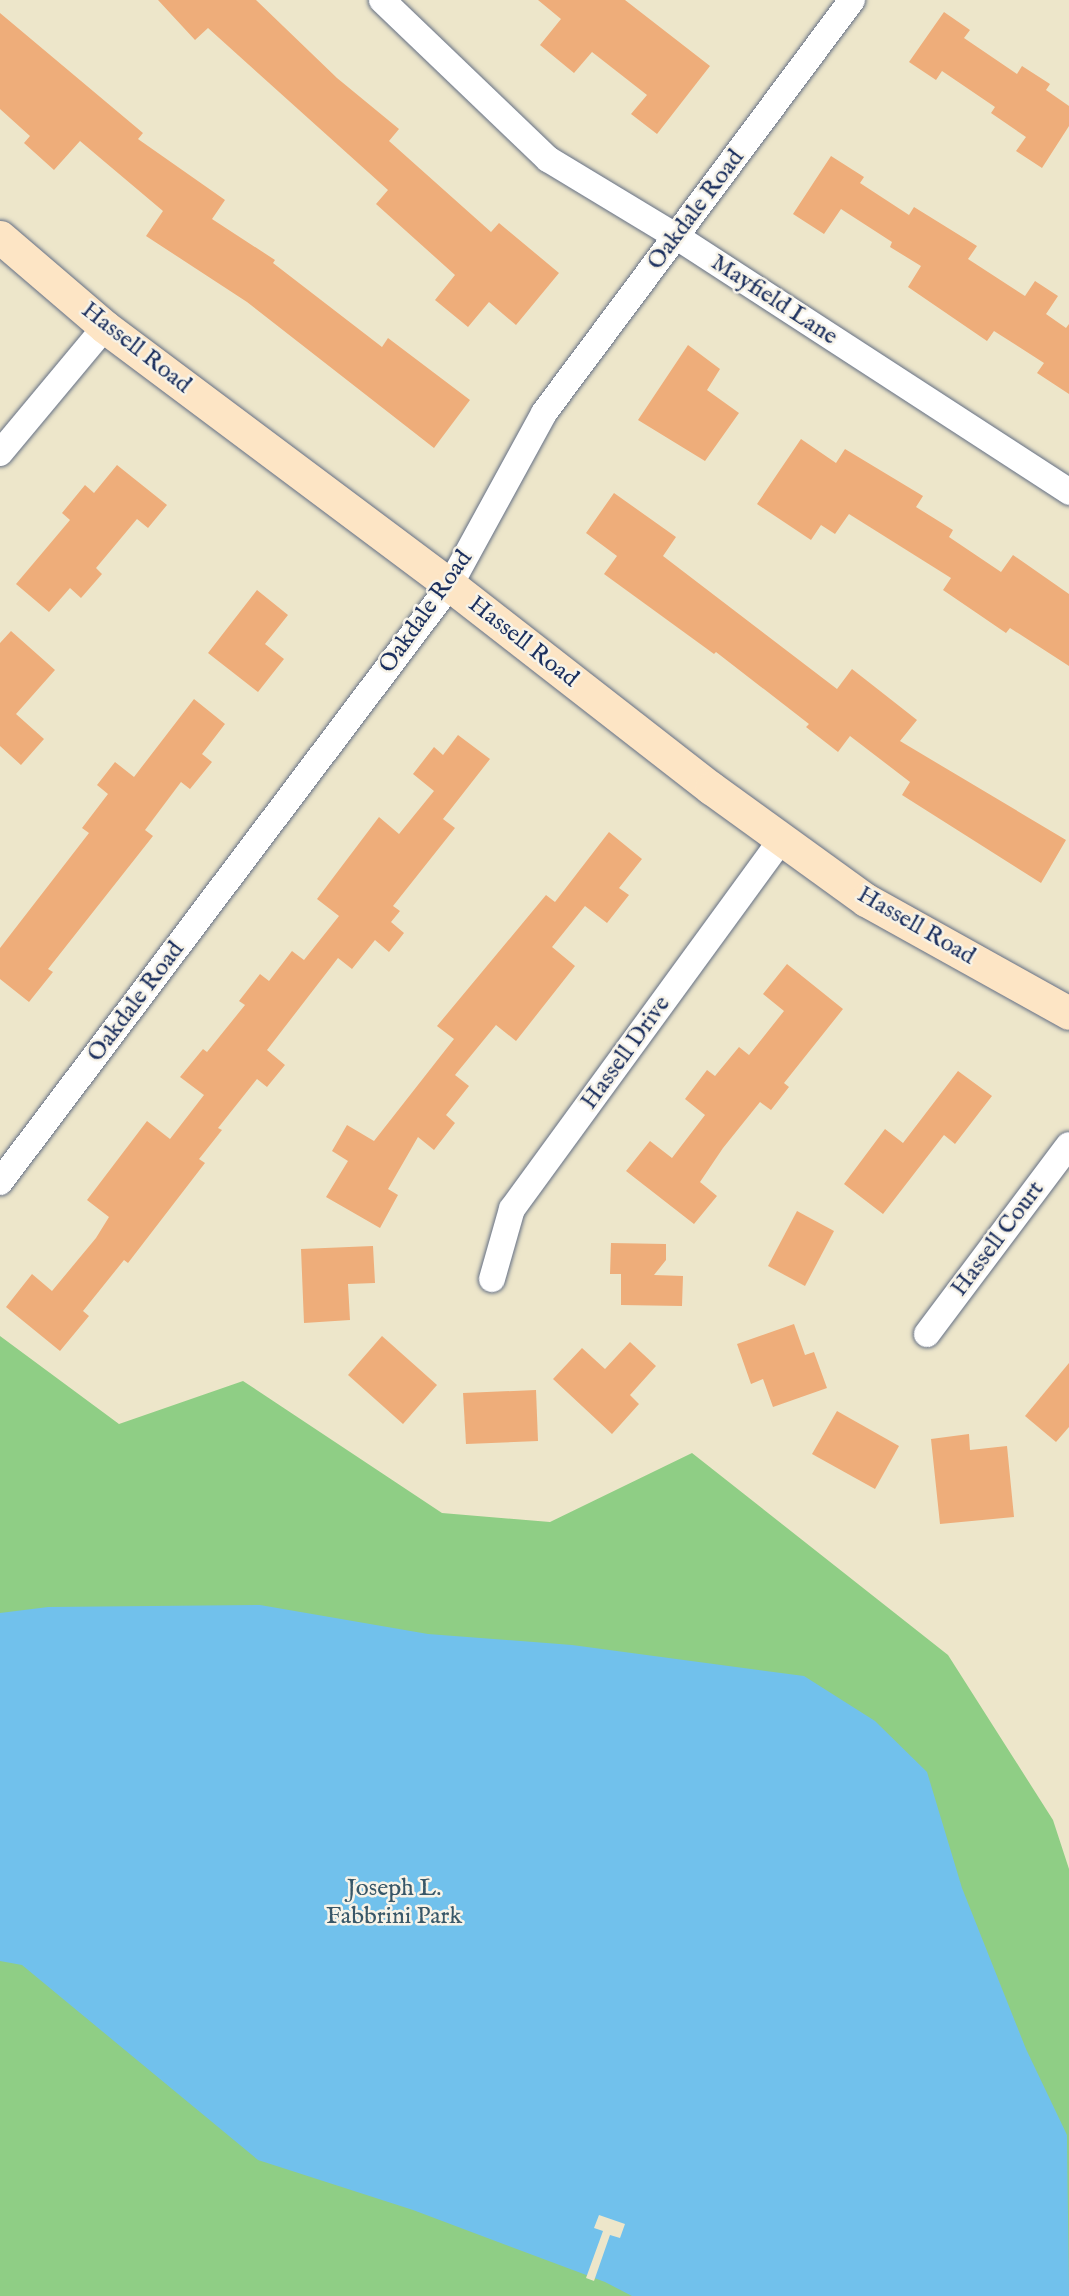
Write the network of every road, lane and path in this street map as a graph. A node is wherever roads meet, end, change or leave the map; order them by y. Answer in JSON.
{"nodes":[{"id":1,"x":382,"y":0,"type":"edge"},
{"id":2,"x":852,"y":0,"type":"edge"},
{"id":3,"x":0,"y":237,"type":"edge"},
{"id":4,"x":677,"y":237,"type":"junction"},
{"id":5,"x":105,"y":327,"type":"junction"},
{"id":6,"x":0,"y":453,"type":"edge"},
{"id":7,"x":1069,"y":492,"type":"edge"},
{"id":8,"x":450,"y":585,"type":"junction"},
{"id":9,"x":782,"y":839,"type":"junction"},
{"id":10,"x":1069,"y":1013,"type":"edge"},
{"id":11,"x":1069,"y":1145,"type":"edge"},
{"id":12,"x":0,"y":1182,"type":"edge"},
{"id":13,"x":492,"y":1279,"type":"dead end"},
{"id":14,"x":927,"y":1334,"type":"dead end"}],
"edges":[{"from":1,"to":4,"type":"street","name":"Mayfield Lane"},
{"from":2,"to":4,"type":"street","name":"Oakdale Road"},
{"from":3,"to":5,"type":"street","name":"Hassell Road"},
{"from":4,"to":7,"type":"street","name":"Mayfield Lane"},
{"from":4,"to":8,"type":"street","name":"Oakdale Road"},
{"from":5,"to":6,"type":"street"},
{"from":5,"to":8,"type":"street","name":"Hassell Road"},
{"from":8,"to":9,"type":"street","name":"Hassell Road"},
{"from":8,"to":12,"type":"street","name":"Oakdale Road"},
{"from":9,"to":10,"type":"street","name":"Hassell Road"},
{"from":9,"to":13,"type":"street","name":"Hassell Drive"},
{"from":11,"to":14,"type":"street","name":"Hassell Court"}]}
